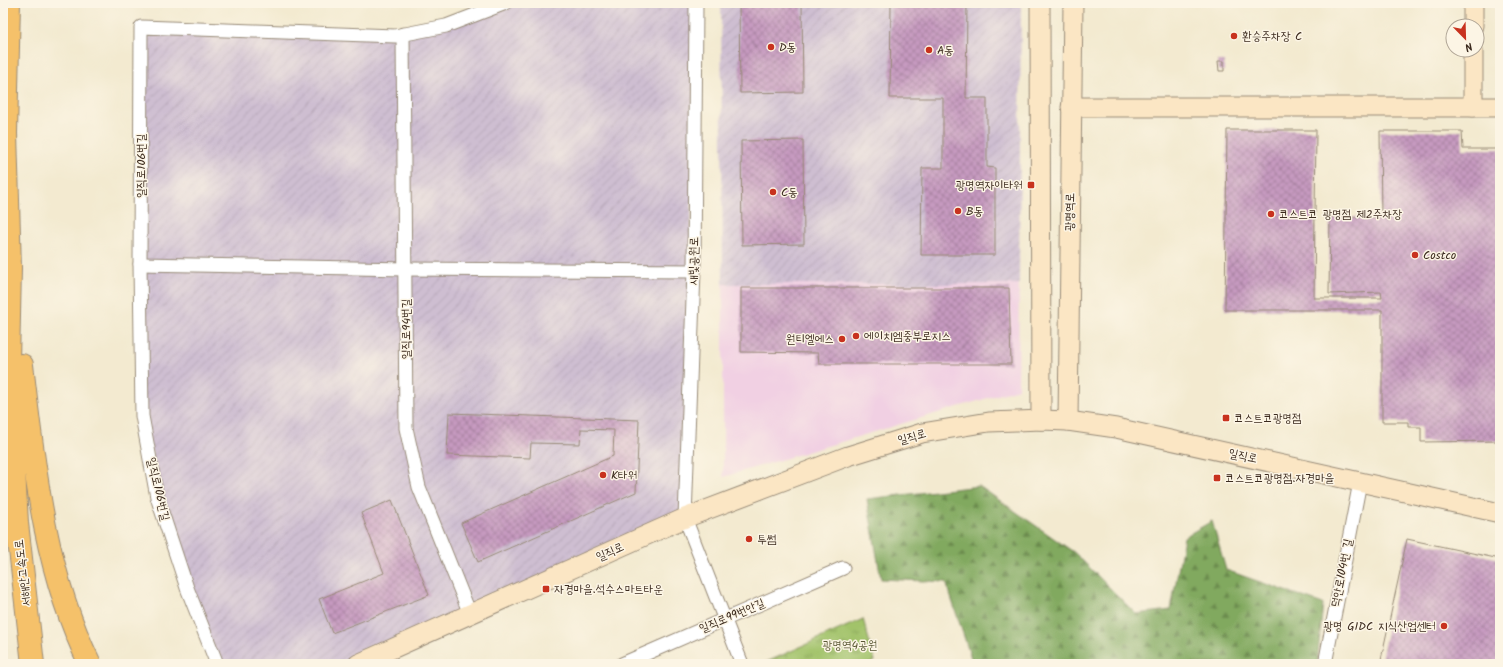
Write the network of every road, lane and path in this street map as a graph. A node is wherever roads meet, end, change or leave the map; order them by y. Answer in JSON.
{"nodes":[{"id":1,"x":10,"y":3,"type":"edge"},
{"id":2,"x":506,"y":3,"type":"edge"},
{"id":3,"x":696,"y":3,"type":"edge"},
{"id":4,"x":1040,"y":3,"type":"edge"},
{"id":5,"x":1073,"y":3,"type":"edge"},
{"id":6,"x":1473,"y":3,"type":"edge"},
{"id":7,"x":1473,"y":18,"type":"edge"},
{"id":8,"x":403,"y":34,"type":"junction"},
{"id":9,"x":1473,"y":58,"type":"edge"},
{"id":10,"x":1473,"y":106,"type":"junction"},
{"id":11,"x":1500,"y":106,"type":"edge"},
{"id":12,"x":1071,"y":107,"type":"junction"},
{"id":13,"x":140,"y":264,"type":"junction"},
{"id":14,"x":10,"y":268,"type":"junction"},
{"id":15,"x":406,"y":269,"type":"junction"},
{"id":16,"x":694,"y":271,"type":"junction"},
{"id":17,"x":1041,"y":420,"type":"junction"},
{"id":18,"x":1068,"y":421,"type":"junction"},
{"id":19,"x":1351,"y":480,"type":"junction"},
{"id":20,"x":1500,"y":513,"type":"edge"},
{"id":21,"x":685,"y":518,"type":"junction"},
{"id":22,"x":842,"y":568,"type":"dead end"},
{"id":23,"x":470,"y":614,"type":"junction"},
{"id":24,"x":723,"y":620,"type":"junction"},
{"id":25,"x":363,"y":663,"type":"edge"},
{"id":26,"x":33,"y":664,"type":"edge"},
{"id":27,"x":90,"y":664,"type":"edge"},
{"id":28,"x":217,"y":664,"type":"edge"},
{"id":29,"x":622,"y":664,"type":"edge"},
{"id":30,"x":742,"y":664,"type":"edge"},
{"id":31,"x":1325,"y":664,"type":"edge"}],
"edges":[{"from":1,"to":14,"type":"highway","name":"서해안고속도로"},
{"from":2,"to":8,"type":"street","name":"일직로106번길"},
{"from":3,"to":16,"type":"street","name":"새빛공원로"},
{"from":4,"to":17,"type":"street"},
{"from":5,"to":12,"type":"street","name":"광명역로"},
{"from":6,"to":7,"type":"street"},
{"from":8,"to":13,"type":"street","name":"일직로106번길"},
{"from":8,"to":15,"type":"street","name":"일직로94번길"},
{"from":9,"to":10,"type":"street"},
{"from":10,"to":11,"type":"street"},
{"from":10,"to":12,"type":"street"},
{"from":12,"to":18,"type":"street","name":"광명역로"},
{"from":13,"to":15,"type":"street"},
{"from":13,"to":28,"type":"street","name":"일직로106번길"},
{"from":14,"to":26,"type":"highway","name":"서해안고속도로"},
{"from":14,"to":27,"type":"highway"},
{"from":15,"to":16,"type":"street"},
{"from":15,"to":23,"type":"street","name":"일직로94번길"},
{"from":16,"to":21,"type":"street","name":"새빛공원로"},
{"from":17,"to":18,"type":"street","name":"일직로"},
{"from":17,"to":21,"type":"street","name":"일직로"},
{"from":18,"to":19,"type":"street","name":"일직로"},
{"from":19,"to":20,"type":"street","name":"일직로"},
{"from":19,"to":31,"type":"street","name":"덕안로104번 길"},
{"from":21,"to":23,"type":"street","name":"일직로"},
{"from":21,"to":24,"type":"street"},
{"from":22,"to":24,"type":"street","name":"일직로99번안길"},
{"from":23,"to":25,"type":"street","name":"일직로"},
{"from":24,"to":29,"type":"street","name":"일직로99번안길"},
{"from":24,"to":30,"type":"street"}]}
